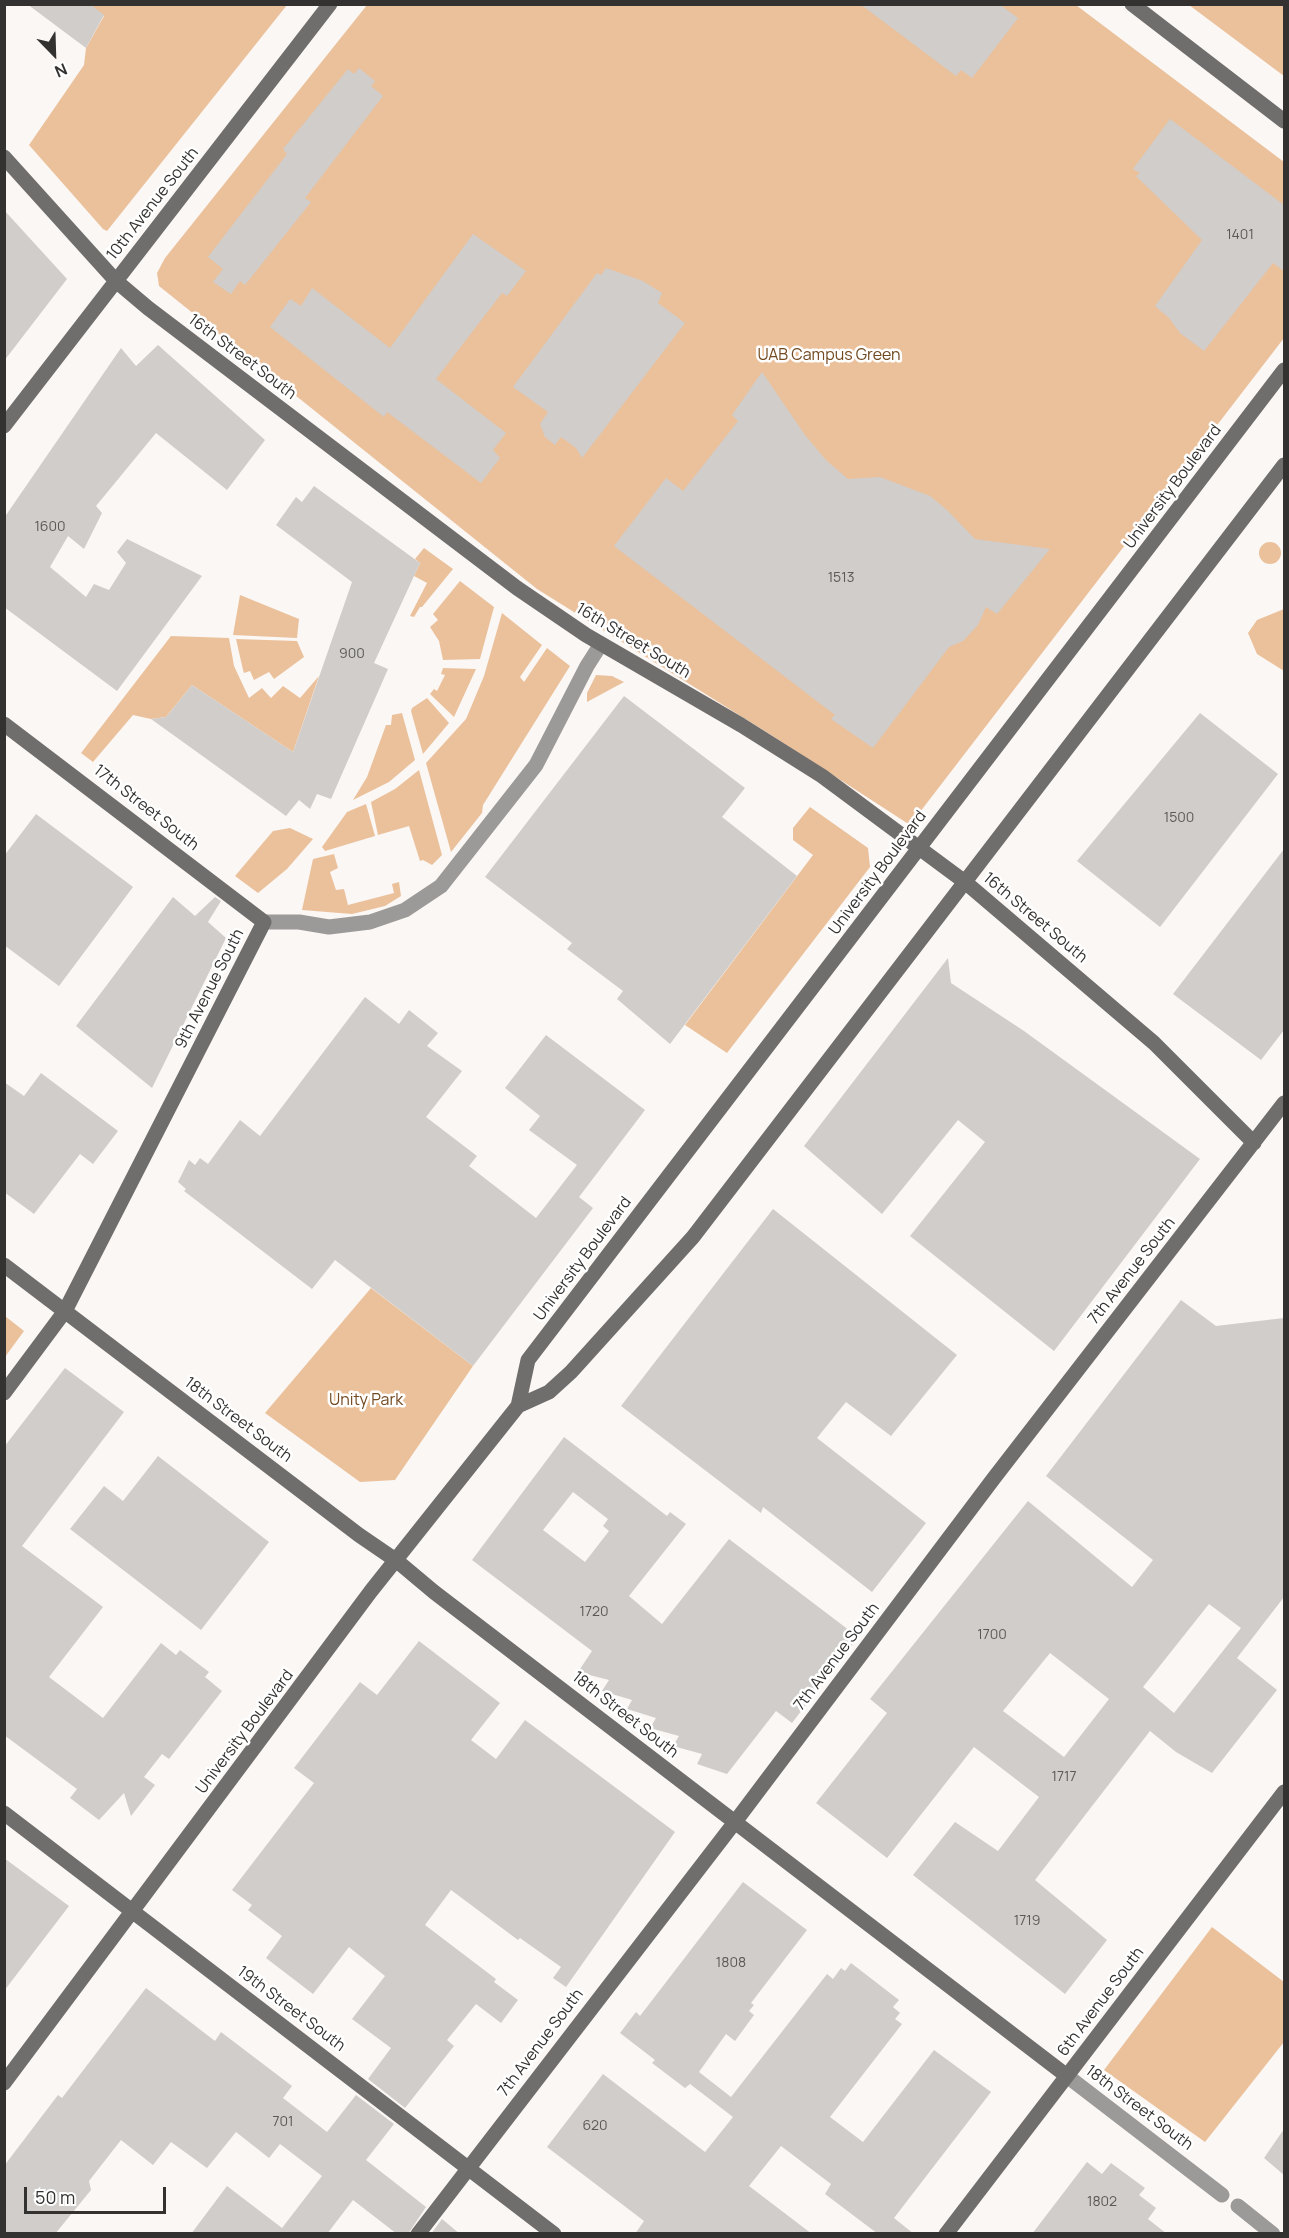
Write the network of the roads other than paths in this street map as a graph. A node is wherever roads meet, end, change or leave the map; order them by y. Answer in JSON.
{"nodes":[{"id":1,"x":330,"y":4,"type":"edge"},
{"id":2,"x":1132,"y":4,"type":"edge"},
{"id":3,"x":1284,"y":121,"type":"edge"},
{"id":4,"x":4,"y":158,"type":"edge"},
{"id":5,"x":116,"y":281,"type":"junction"},
{"id":6,"x":1284,"y":370,"type":"edge"},
{"id":7,"x":4,"y":426,"type":"edge"},
{"id":8,"x":1284,"y":465,"type":"edge"},
{"id":9,"x":602,"y":644,"type":"junction"},
{"id":10,"x":4,"y":724,"type":"edge"},
{"id":11,"x":920,"y":849,"type":"junction"},
{"id":12,"x":965,"y":882,"type":"junction"},
{"id":13,"x":264,"y":922,"type":"junction"},
{"id":14,"x":1284,"y":1103,"type":"edge"},
{"id":15,"x":1254,"y":1143,"type":"junction"},
{"id":16,"x":4,"y":1265,"type":"edge"},
{"id":17,"x":65,"y":1311,"type":"junction"},
{"id":18,"x":4,"y":1393,"type":"edge"},
{"id":19,"x":518,"y":1406,"type":"junction"},
{"id":20,"x":397,"y":1561,"type":"junction"},
{"id":21,"x":1284,"y":1792,"type":"edge"},
{"id":22,"x":4,"y":1813,"type":"edge"},
{"id":23,"x":735,"y":1822,"type":"junction"},
{"id":24,"x":134,"y":1912,"type":"junction"},
{"id":25,"x":1067,"y":2076,"type":"junction"},
{"id":26,"x":4,"y":2083,"type":"edge"},
{"id":27,"x":469,"y":2168,"type":"junction"},
{"id":28,"x":1222,"y":2195,"type":"dead end"},
{"id":29,"x":1238,"y":2206,"type":"dead end"},
{"id":30,"x":418,"y":2234,"type":"edge"},
{"id":31,"x":554,"y":2234,"type":"edge"},
{"id":32,"x":946,"y":2234,"type":"edge"},
{"id":33,"x":1274,"y":2234,"type":"edge"}],
"edges":[{"from":1,"to":5,"type":"street","name":"10th Avenue South"},
{"from":2,"to":3,"type":"street"},
{"from":4,"to":5,"type":"street","name":"16th Street South"},
{"from":5,"to":7,"type":"street","name":"10th Avenue South"},
{"from":5,"to":9,"type":"street","name":"16th Street South"},
{"from":6,"to":11,"type":"street","name":"University Boulevard"},
{"from":8,"to":12,"type":"street","name":"University Boulevard"},
{"from":9,"to":11,"type":"street","name":"16th Street South"},
{"from":9,"to":13,"type":"street","name":"9th Avenue South"},
{"from":10,"to":13,"type":"street","name":"17th Street South"},
{"from":11,"to":12,"type":"street","name":"16th Street South"},
{"from":11,"to":19,"type":"street","name":"University Boulevard"},
{"from":12,"to":15,"type":"street","name":"16th Street South"},
{"from":12,"to":19,"type":"street","name":"University Boulevard"},
{"from":13,"to":17,"type":"street","name":"9th Avenue South"},
{"from":14,"to":15,"type":"street","name":"7th Avenue South"},
{"from":15,"to":23,"type":"street","name":"7th Avenue South"},
{"from":16,"to":17,"type":"street","name":"18th Street South"},
{"from":17,"to":18,"type":"street","name":"9th Avenue South"},
{"from":17,"to":20,"type":"street","name":"18th Street South"},
{"from":19,"to":20,"type":"street","name":"University Boulevard"},
{"from":20,"to":23,"type":"street","name":"18th Street South"},
{"from":20,"to":24,"type":"street","name":"University Boulevard"},
{"from":21,"to":25,"type":"street","name":"6th Avenue South"},
{"from":22,"to":24,"type":"street","name":"19th Street South"},
{"from":23,"to":25,"type":"street","name":"18th Street South"},
{"from":23,"to":27,"type":"street","name":"7th Avenue South"},
{"from":24,"to":26,"type":"street","name":"University Boulevard"},
{"from":24,"to":27,"type":"street","name":"19th Street South"},
{"from":25,"to":28,"type":"street","name":"18th Street South"},
{"from":25,"to":32,"type":"street","name":"6th Avenue South"},
{"from":27,"to":30,"type":"street","name":"7th Avenue South"},
{"from":27,"to":31,"type":"street","name":"19th Street South"},
{"from":29,"to":33,"type":"street"}]}
